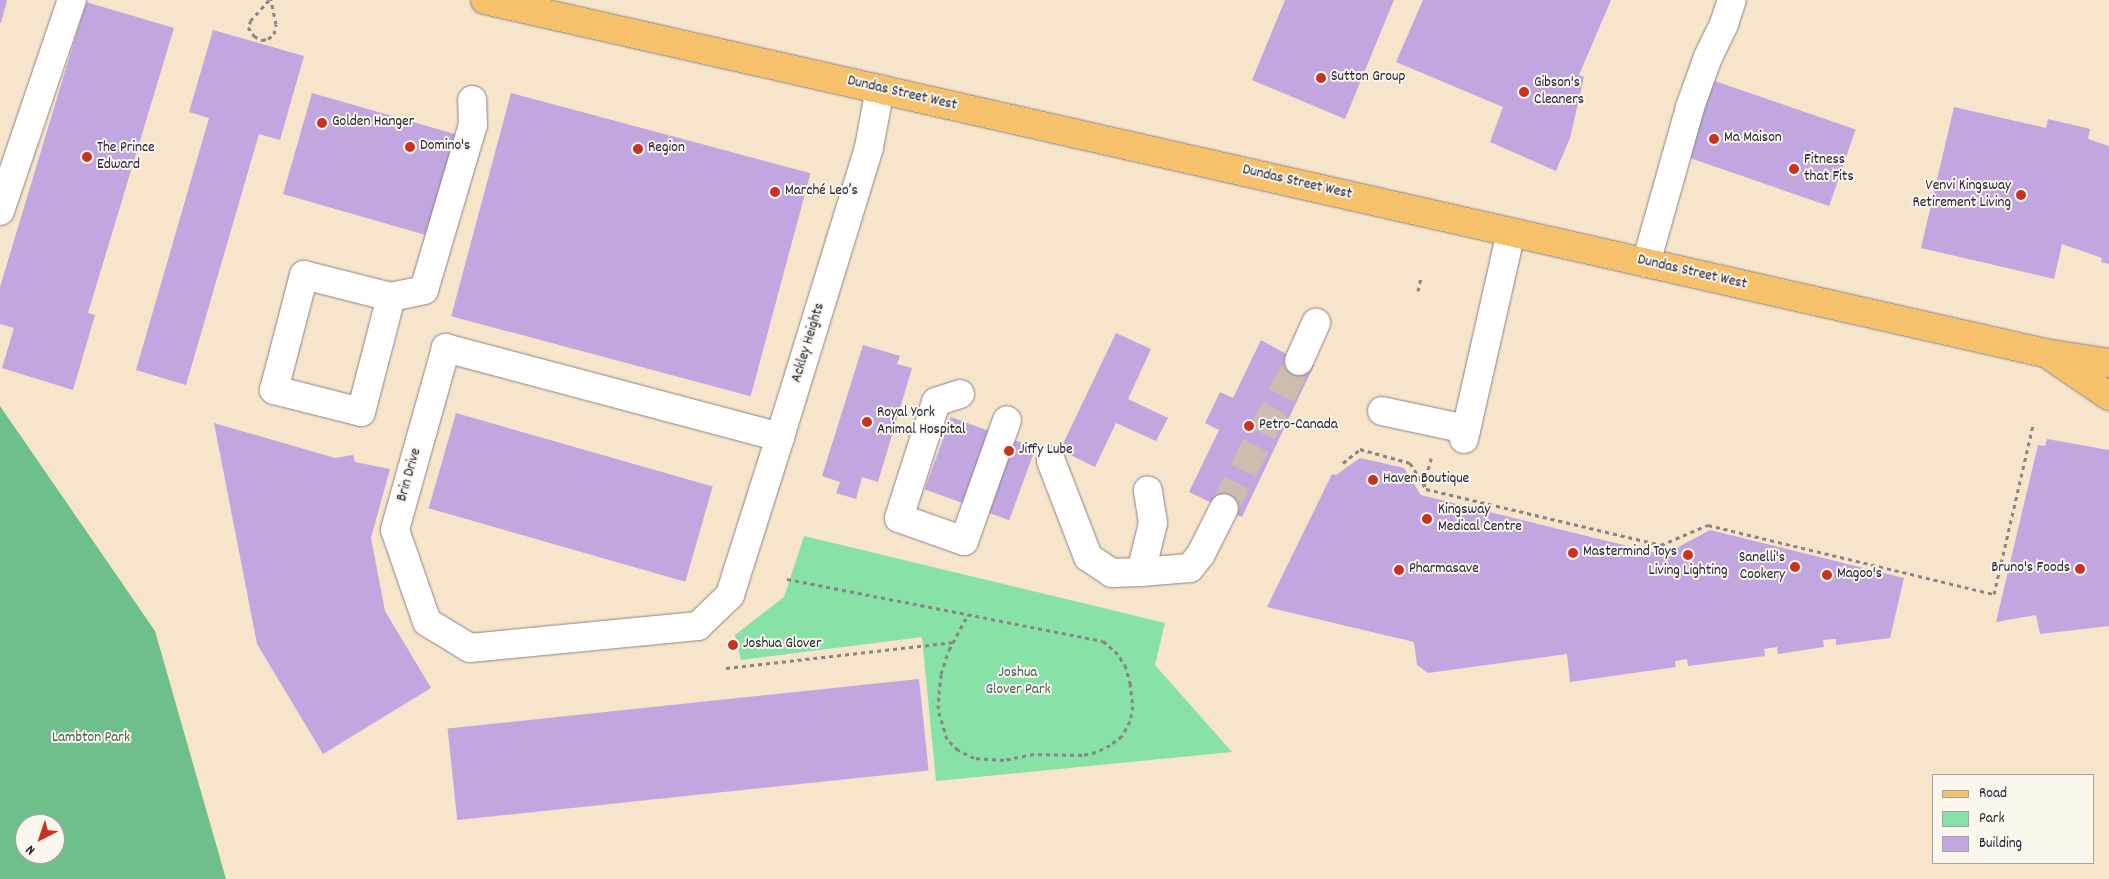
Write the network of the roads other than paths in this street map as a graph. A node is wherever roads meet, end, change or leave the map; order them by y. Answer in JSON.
{"nodes":[{"id":1,"x":72,"y":0,"type":"edge"},
{"id":2,"x":485,"y":0,"type":"edge"},
{"id":3,"x":1732,"y":0,"type":"edge"},
{"id":4,"x":880,"y":90,"type":"junction"},
{"id":5,"x":472,"y":100,"type":"dead end"},
{"id":6,"x":0,"y":211,"type":"edge"},
{"id":7,"x":1511,"y":232,"type":"junction"},
{"id":8,"x":1646,"y":263,"type":"junction"},
{"id":9,"x":391,"y":297,"type":"junction"},
{"id":10,"x":1316,"y":323,"type":"dead end"},
{"id":11,"x":2045,"y":353,"type":"junction"},
{"id":12,"x":1299,"y":360,"type":"tunnel mouth"},
{"id":13,"x":2109,"y":363,"type":"edge"},
{"id":14,"x":960,"y":394,"type":"dead end"},
{"id":15,"x":2109,"y":396,"type":"edge"},
{"id":16,"x":1382,"y":411,"type":"dead end"},
{"id":17,"x":1006,"y":420,"type":"dead end"},
{"id":18,"x":780,"y":437,"type":"junction"},
{"id":19,"x":1051,"y":461,"type":"dead end"},
{"id":20,"x":1148,"y":490,"type":"dead end"},
{"id":21,"x":1224,"y":508,"type":"tunnel mouth"},
{"id":22,"x":1141,"y":572,"type":"junction"},
{"id":23,"x":730,"y":595,"type":"joint"}],
"edges":[{"from":1,"to":6,"type":"lane"},
{"from":2,"to":4,"type":"main road","name":"Dundas Street West"},
{"from":3,"to":8,"type":"lane"},
{"from":4,"to":7,"type":"main road","name":"Dundas Street West"},
{"from":4,"to":18,"type":"lane","name":"Ackley Heights"},
{"from":5,"to":9,"type":"lane"},
{"from":7,"to":8,"type":"main road","name":"Dundas Street West"},
{"from":7,"to":16,"type":"lane"},
{"from":8,"to":11,"type":"main road","name":"Dundas Street West"},
{"from":9,"to":9,"type":"lane"},
{"from":10,"to":12,"type":"lane"},
{"from":11,"to":13,"type":"main road","name":"Dundas Street West"},
{"from":11,"to":15,"type":"main road"},
{"from":14,"to":17,"type":"lane"},
{"from":18,"to":23,"type":"lane","name":"Ackley Heights"},
{"from":18,"to":23,"type":"lane","name":"Brin Drive"},
{"from":19,"to":22,"type":"lane"},
{"from":20,"to":22,"type":"lane"},
{"from":21,"to":22,"type":"lane"}]}
